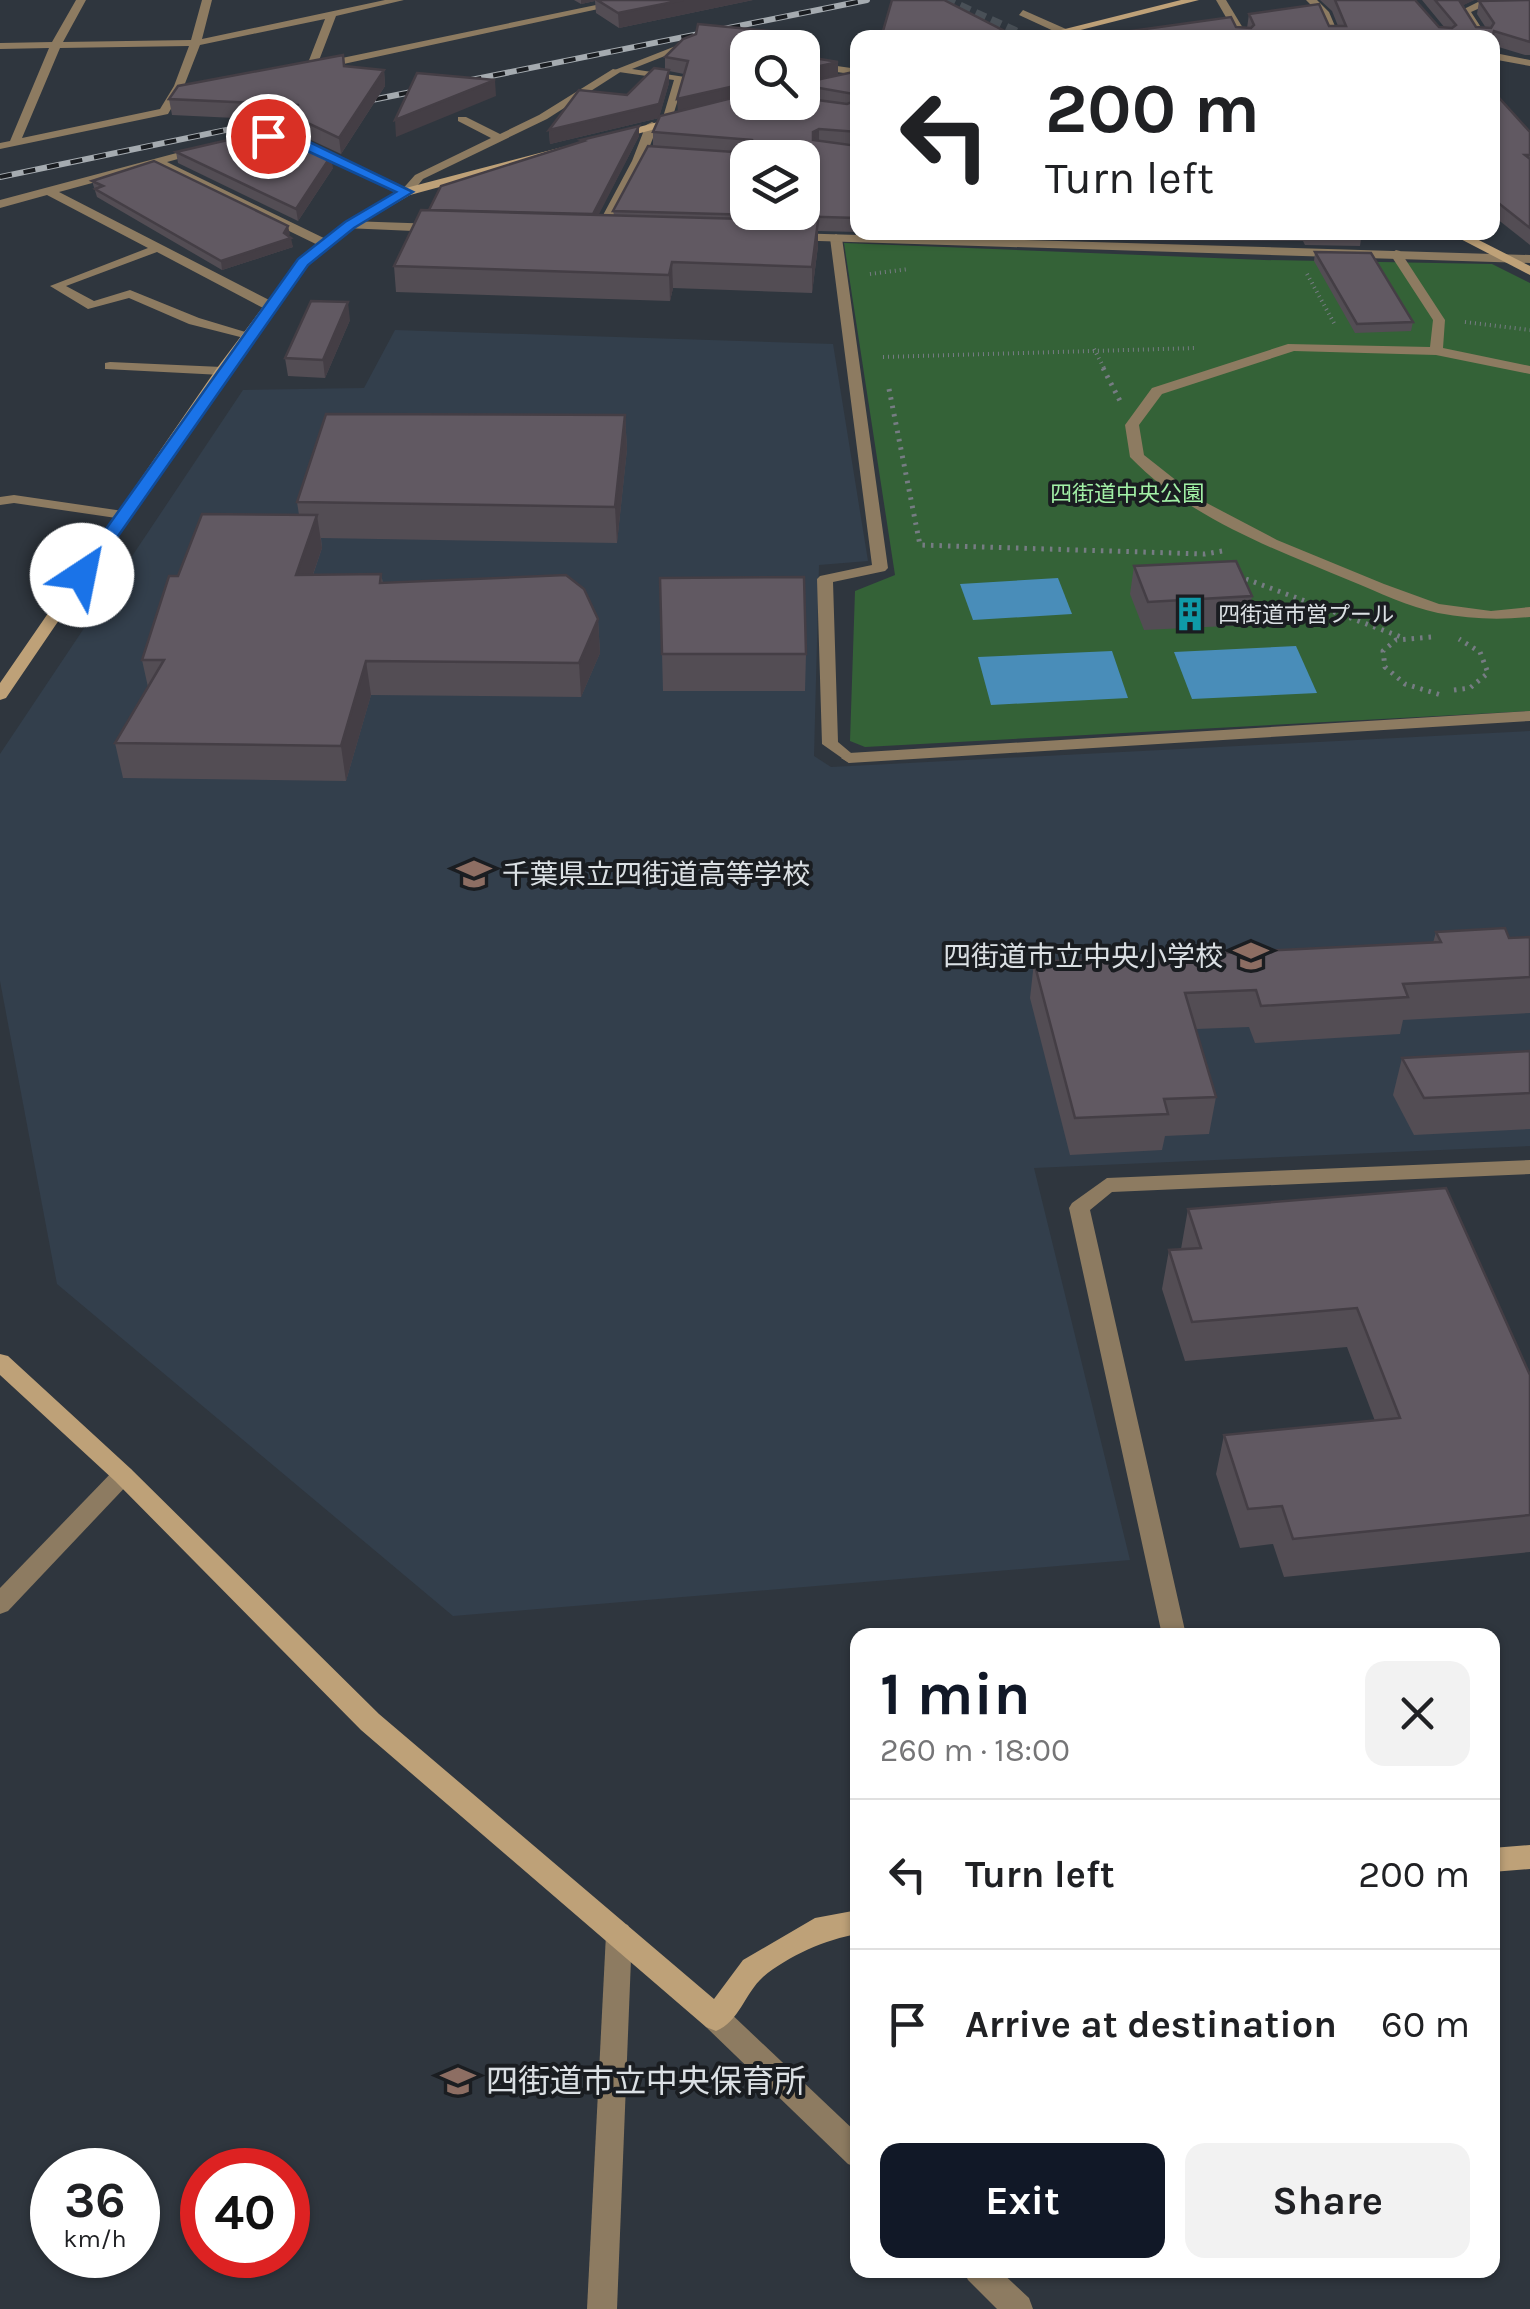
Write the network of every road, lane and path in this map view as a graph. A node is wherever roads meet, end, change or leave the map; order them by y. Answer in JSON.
{"nodes":[{"id":1,"x":81,"y":0,"type":"edge"},
{"id":2,"x":208,"y":0,"type":"edge"},
{"id":3,"x":400,"y":0,"type":"edge"},
{"id":4,"x":635,"y":0,"type":"edge"},
{"id":5,"x":1194,"y":0,"type":"edge"},
{"id":6,"x":1221,"y":0,"type":"edge"},
{"id":7,"x":1311,"y":0,"type":"edge"},
{"id":8,"x":1530,"y":3,"type":"edge"},
{"id":9,"x":332,"y":14,"type":"junction"},
{"id":10,"x":1023,"y":14,"type":"dead end"},
{"id":11,"x":1062,"y":30,"type":"joint"},
{"id":12,"x":1239,"y":30,"type":"edge"},
{"id":13,"x":1332,"y":30,"type":"edge"},
{"id":14,"x":1478,"y":30,"type":"edge"},
{"id":15,"x":196,"y":43,"type":"junction"},
{"id":16,"x":690,"y":44,"type":"edge"},
{"id":17,"x":56,"y":45,"type":"junction"},
{"id":18,"x":0,"y":46,"type":"edge"},
{"id":19,"x":1500,"y":58,"type":"edge"},
{"id":20,"x":1530,"y":63,"type":"edge"},
{"id":21,"x":311,"y":68,"type":"junction"},
{"id":22,"x":820,"y":68,"type":"edge"},
{"id":23,"x":292,"y":72,"type":"edge"},
{"id":24,"x":617,"y":72,"type":"junction"},
{"id":25,"x":850,"y":73,"type":"edge"},
{"id":26,"x":850,"y":78,"type":"edge"},
{"id":27,"x":839,"y":82,"type":"edge"},
{"id":28,"x":195,"y":92,"type":"edge"},
{"id":29,"x":176,"y":96,"type":"junction"},
{"id":30,"x":700,"y":114,"type":"edge"},
{"id":31,"x":462,"y":119,"type":"dead end"},
{"id":32,"x":658,"y":124,"type":"junction"},
{"id":33,"x":288,"y":137,"type":"edge"},
{"id":34,"x":498,"y":137,"type":"junction"},
{"id":35,"x":15,"y":142,"type":"junction"},
{"id":36,"x":0,"y":146,"type":"edge"},
{"id":37,"x":217,"y":146,"type":"edge"},
{"id":38,"x":642,"y":152,"type":"junction"},
{"id":39,"x":659,"y":154,"type":"edge"},
{"id":40,"x":155,"y":161,"type":"junction"},
{"id":41,"x":48,"y":192,"type":"junction"},
{"id":42,"x":406,"y":192,"type":"junction"},
{"id":43,"x":0,"y":204,"type":"edge"},
{"id":44,"x":350,"y":225,"type":"junction"},
{"id":45,"x":446,"y":228,"type":"edge"},
{"id":46,"x":581,"y":232,"type":"edge"},
{"id":47,"x":600,"y":232,"type":"junction"},
{"id":48,"x":620,"y":232,"type":"edge"},
{"id":49,"x":777,"y":236,"type":"edge"},
{"id":50,"x":836,"y":238,"type":"junction"},
{"id":51,"x":850,"y":238,"type":"edge"},
{"id":52,"x":972,"y":240,"type":"edge"},
{"id":53,"x":1469,"y":240,"type":"edge"},
{"id":54,"x":326,"y":244,"type":"junction"},
{"id":55,"x":158,"y":248,"type":"junction"},
{"id":56,"x":1302,"y":252,"type":"junction"},
{"id":57,"x":1396,"y":254,"type":"junction"},
{"id":58,"x":1500,"y":257,"type":"junction"},
{"id":59,"x":1530,"y":258,"type":"edge"},
{"id":60,"x":1530,"y":271,"type":"edge"},
{"id":61,"x":270,"y":306,"type":"junction"},
{"id":62,"x":1439,"y":320,"type":"junction"},
{"id":63,"x":1530,"y":330,"type":"edge"},
{"id":64,"x":248,"y":337,"type":"junction"},
{"id":65,"x":1214,"y":348,"type":"dead end"},
{"id":66,"x":1347,"y":348,"type":"junction"},
{"id":67,"x":1094,"y":349,"type":"junction"},
{"id":68,"x":1436,"y":351,"type":"junction"},
{"id":69,"x":110,"y":366,"type":"dead end"},
{"id":70,"x":1530,"y":370,"type":"edge"},
{"id":71,"x":222,"y":372,"type":"junction"},
{"id":72,"x":1132,"y":425,"type":"junction"},
{"id":73,"x":0,"y":501,"type":"edge"},
{"id":74,"x":123,"y":515,"type":"junction"},
{"id":75,"x":1272,"y":543,"type":"junction"},
{"id":76,"x":1205,"y":554,"type":"junction"},
{"id":77,"x":1219,"y":563,"type":"edge"},
{"id":78,"x":1233,"y":572,"type":"edge"},
{"id":79,"x":1530,"y":612,"type":"edge"},
{"id":80,"x":1491,"y":616,"type":"junction"},
{"id":81,"x":1440,"y":637,"type":"dead end"},
{"id":82,"x":1405,"y":639,"type":"junction"},
{"id":83,"x":1439,"y":692,"type":"junction"},
{"id":84,"x":0,"y":695,"type":"edge"},
{"id":85,"x":1530,"y":716,"type":"edge"},
{"id":86,"x":1455,"y":720,"type":"junction"},
{"id":87,"x":1530,"y":1167,"type":"edge"},
{"id":88,"x":0,"y":1362,"type":"edge"},
{"id":89,"x":123,"y":1476,"type":"junction"},
{"id":90,"x":0,"y":1604,"type":"edge"},
{"id":91,"x":1172,"y":1628,"type":"edge"},
{"id":92,"x":1530,"y":1857,"type":"edge"},
{"id":93,"x":1500,"y":1859,"type":"edge"},
{"id":94,"x":850,"y":1923,"type":"edge"},
{"id":95,"x":619,"y":1934,"type":"junction"},
{"id":96,"x":716,"y":2018,"type":"junction"},
{"id":97,"x":850,"y":2146,"type":"edge"},
{"id":98,"x":986,"y":2278,"type":"edge"},
{"id":99,"x":602,"y":2309,"type":"edge"},
{"id":100,"x":1017,"y":2309,"type":"edge"}],
"edges":[{"from":1,"to":17,"type":"street"},
{"from":2,"to":15,"type":"street"},
{"from":3,"to":9,"type":"street"},
{"from":4,"to":21,"type":"street"},
{"from":5,"to":11,"type":"street"},
{"from":6,"to":12,"type":"street"},
{"from":7,"to":13,"type":"street"},
{"from":8,"to":14,"type":"street"},
{"from":9,"to":15,"type":"street"},
{"from":9,"to":21,"type":"street"},
{"from":10,"to":11,"type":"street"},
{"from":15,"to":17,"type":"street"},
{"from":15,"to":29,"type":"street"},
{"from":16,"to":24,"type":"street"},
{"from":17,"to":18,"type":"street"},
{"from":17,"to":35,"type":"street"},
{"from":19,"to":20,"type":"street"},
{"from":21,"to":23,"type":"street"},
{"from":22,"to":25,"type":"street"},
{"from":24,"to":32,"type":"street"},
{"from":24,"to":34,"type":"street"},
{"from":26,"to":27,"type":"street"},
{"from":28,"to":29,"type":"street"},
{"from":29,"to":35,"type":"street"},
{"from":30,"to":32,"type":"street"},
{"from":31,"to":34,"type":"street"},
{"from":32,"to":38,"type":"street"},
{"from":32,"to":42,"type":"street"},
{"from":33,"to":42,"type":"street"},
{"from":34,"to":42,"type":"street"},
{"from":35,"to":36,"type":"street"},
{"from":37,"to":40,"type":"street"},
{"from":38,"to":39,"type":"street"},
{"from":38,"to":47,"type":"street"},
{"from":40,"to":41,"type":"street"},
{"from":40,"to":54,"type":"street"},
{"from":41,"to":43,"type":"street"},
{"from":41,"to":55,"type":"street"},
{"from":42,"to":44,"type":"street"},
{"from":44,"to":45,"type":"street"},
{"from":44,"to":54,"type":"street"},
{"from":46,"to":47,"type":"street"},
{"from":47,"to":48,"type":"street"},
{"from":49,"to":50,"type":"street"},
{"from":50,"to":51,"type":"street"},
{"from":50,"to":86,"type":"street"},
{"from":52,"to":56,"type":"street"},
{"from":53,"to":58,"type":"street"},
{"from":54,"to":61,"type":"street"},
{"from":55,"to":61,"type":"street"},
{"from":55,"to":64,"type":"street"},
{"from":56,"to":57,"type":"street"},
{"from":56,"to":66,"type":"path"},
{"from":57,"to":58,"type":"street"},
{"from":57,"to":62,"type":"street"},
{"from":58,"to":59,"type":"street"},
{"from":58,"to":60,"type":"street"},
{"from":61,"to":64,"type":"street"},
{"from":62,"to":63,"type":"path"},
{"from":62,"to":68,"type":"street"},
{"from":64,"to":71,"type":"street"},
{"from":65,"to":67,"type":"path"},
{"from":66,"to":68,"type":"street"},
{"from":66,"to":72,"type":"street"},
{"from":67,"to":72,"type":"path"},
{"from":67,"to":76,"type":"path"},
{"from":68,"to":70,"type":"street"},
{"from":69,"to":71,"type":"street"},
{"from":71,"to":74,"type":"street"},
{"from":72,"to":75,"type":"street"},
{"from":73,"to":74,"type":"street"},
{"from":74,"to":84,"type":"street"},
{"from":75,"to":76,"type":"path"},
{"from":75,"to":80,"type":"street"},
{"from":76,"to":77,"type":"path"},
{"from":78,"to":82,"type":"path"},
{"from":79,"to":80,"type":"street"},
{"from":80,"to":83,"type":"path"},
{"from":81,"to":82,"type":"path"},
{"from":82,"to":83,"type":"path"},
{"from":83,"to":86,"type":"path"},
{"from":85,"to":86,"type":"street"},
{"from":87,"to":91,"type":"street"},
{"from":88,"to":89,"type":"street"},
{"from":89,"to":90,"type":"street"},
{"from":89,"to":95,"type":"street"},
{"from":92,"to":93,"type":"street"},
{"from":94,"to":96,"type":"street"},
{"from":95,"to":96,"type":"street"},
{"from":95,"to":99,"type":"street"},
{"from":96,"to":97,"type":"street"},
{"from":98,"to":100,"type":"street"}]}
